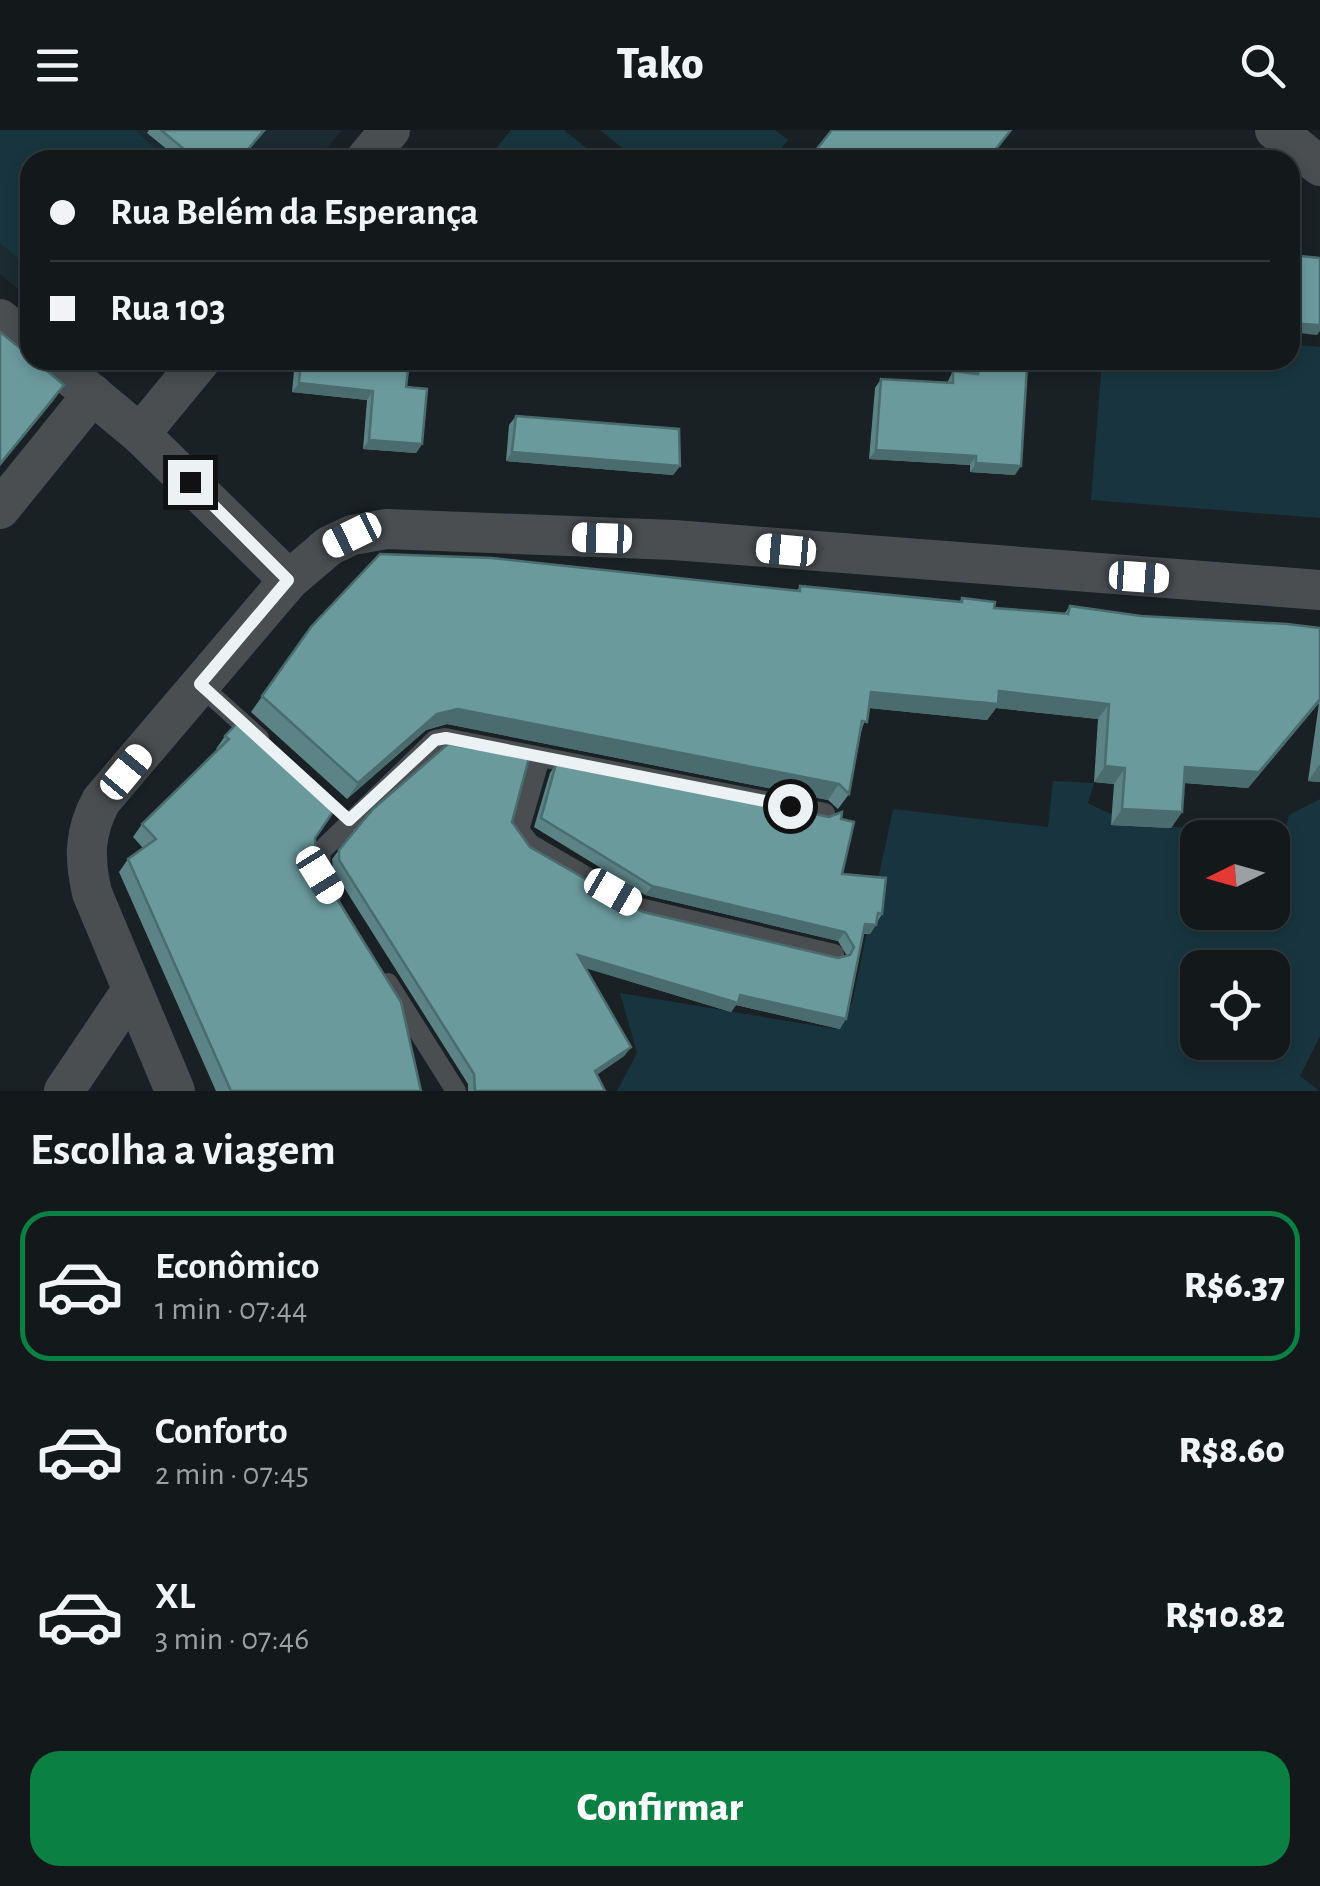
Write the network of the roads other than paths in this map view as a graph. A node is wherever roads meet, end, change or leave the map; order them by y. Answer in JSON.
{"nodes":[{"id":1,"x":390,"y":130,"type":"edge"},
{"id":2,"x":1274,"y":130,"type":"edge"},
{"id":3,"x":373,"y":150,"type":"edge"},
{"id":4,"x":1300,"y":150,"type":"edge"},
{"id":5,"x":1300,"y":150,"type":"edge"},
{"id":6,"x":1320,"y":166,"type":"edge"},
{"id":7,"x":0,"y":318,"type":"edge"},
{"id":8,"x":20,"y":335,"type":"edge"},
{"id":9,"x":63,"y":370,"type":"edge"},
{"id":10,"x":193,"y":370,"type":"edge"},
{"id":11,"x":93,"y":394,"type":"junction"},
{"id":12,"x":140,"y":434,"type":"junction"},
{"id":13,"x":0,"y":509,"type":"edge"},
{"id":14,"x":288,"y":580,"type":"junction"},
{"id":15,"x":1320,"y":590,"type":"edge"},
{"id":16,"x":200,"y":684,"type":"junction"},
{"id":17,"x":281,"y":758,"type":"edge"},
{"id":18,"x":540,"y":758,"type":"junction"},
{"id":19,"x":825,"y":813,"type":"edge"},
{"id":20,"x":341,"y":908,"type":"edge"},
{"id":21,"x":834,"y":954,"type":"edge"},
{"id":22,"x":372,"y":958,"type":"edge"},
{"id":23,"x":130,"y":993,"type":"junction"},
{"id":24,"x":64,"y":1091,"type":"edge"},
{"id":25,"x":174,"y":1091,"type":"edge"},
{"id":26,"x":456,"y":1091,"type":"edge"}],
"edges":[{"from":1,"to":3,"type":"street"},
{"from":2,"to":4,"type":"street"},
{"from":5,"to":6,"type":"street"},
{"from":7,"to":8,"type":"street"},
{"from":9,"to":11,"type":"street"},
{"from":10,"to":12,"type":"street"},
{"from":11,"to":12,"type":"street"},
{"from":11,"to":13,"type":"street"},
{"from":12,"to":14,"type":"street"},
{"from":14,"to":15,"type":"street"},
{"from":14,"to":16,"type":"street"},
{"from":16,"to":17,"type":"lane"},
{"from":16,"to":23,"type":"street"},
{"from":18,"to":19,"type":"lane"},
{"from":18,"to":20,"type":"lane"},
{"from":18,"to":21,"type":"lane"},
{"from":22,"to":26,"type":"lane"},
{"from":23,"to":24,"type":"street"},
{"from":23,"to":25,"type":"street"}]}
